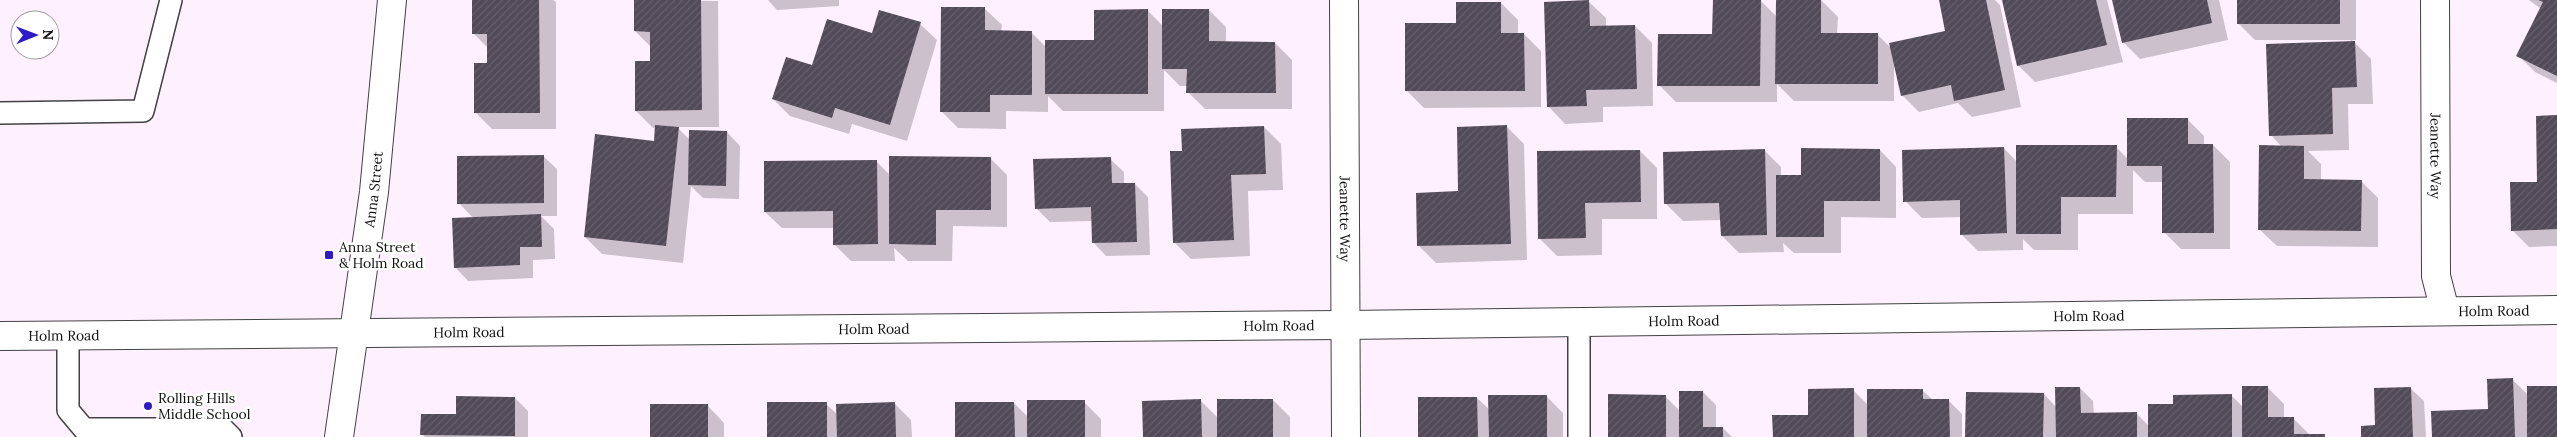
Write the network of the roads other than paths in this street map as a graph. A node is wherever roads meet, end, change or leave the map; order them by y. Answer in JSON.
{"nodes":[{"id":1,"x":171,"y":0,"type":"edge"},
{"id":2,"x":392,"y":0,"type":"edge"},
{"id":3,"x":1344,"y":0,"type":"edge"},
{"id":4,"x":2435,"y":0,"type":"edge"},
{"id":5,"x":0,"y":113,"type":"edge"},
{"id":6,"x":2557,"y":310,"type":"edge"},
{"id":7,"x":2445,"y":311,"type":"junction"},
{"id":8,"x":1578,"y":322,"type":"junction"},
{"id":9,"x":1345,"y":325,"type":"junction"},
{"id":10,"x":355,"y":332,"type":"junction"},
{"id":11,"x":0,"y":336,"type":"edge"},
{"id":12,"x":68,"y":336,"type":"junction"},
{"id":13,"x":231,"y":437,"type":"edge"},
{"id":14,"x":339,"y":437,"type":"edge"},
{"id":15,"x":1346,"y":437,"type":"edge"},
{"id":16,"x":1579,"y":437,"type":"edge"}],
"edges":[{"from":1,"to":5,"type":"lane"},
{"from":2,"to":10,"type":"street","name":"Anna Street"},
{"from":3,"to":9,"type":"street","name":"Jeanette Way"},
{"from":4,"to":7,"type":"street","name":"Jeanette Way"},
{"from":6,"to":7,"type":"street","name":"Holm Road"},
{"from":7,"to":8,"type":"street","name":"Holm Road"},
{"from":8,"to":9,"type":"street","name":"Holm Road"},
{"from":8,"to":16,"type":"lane"},
{"from":9,"to":10,"type":"street","name":"Holm Road"},
{"from":9,"to":15,"type":"street","name":"Jeanette Way"},
{"from":10,"to":12,"type":"street","name":"Holm Road"},
{"from":10,"to":14,"type":"street","name":"Anna Street"},
{"from":11,"to":12,"type":"street","name":"Holm Road"},
{"from":12,"to":13,"type":"lane"}]}
